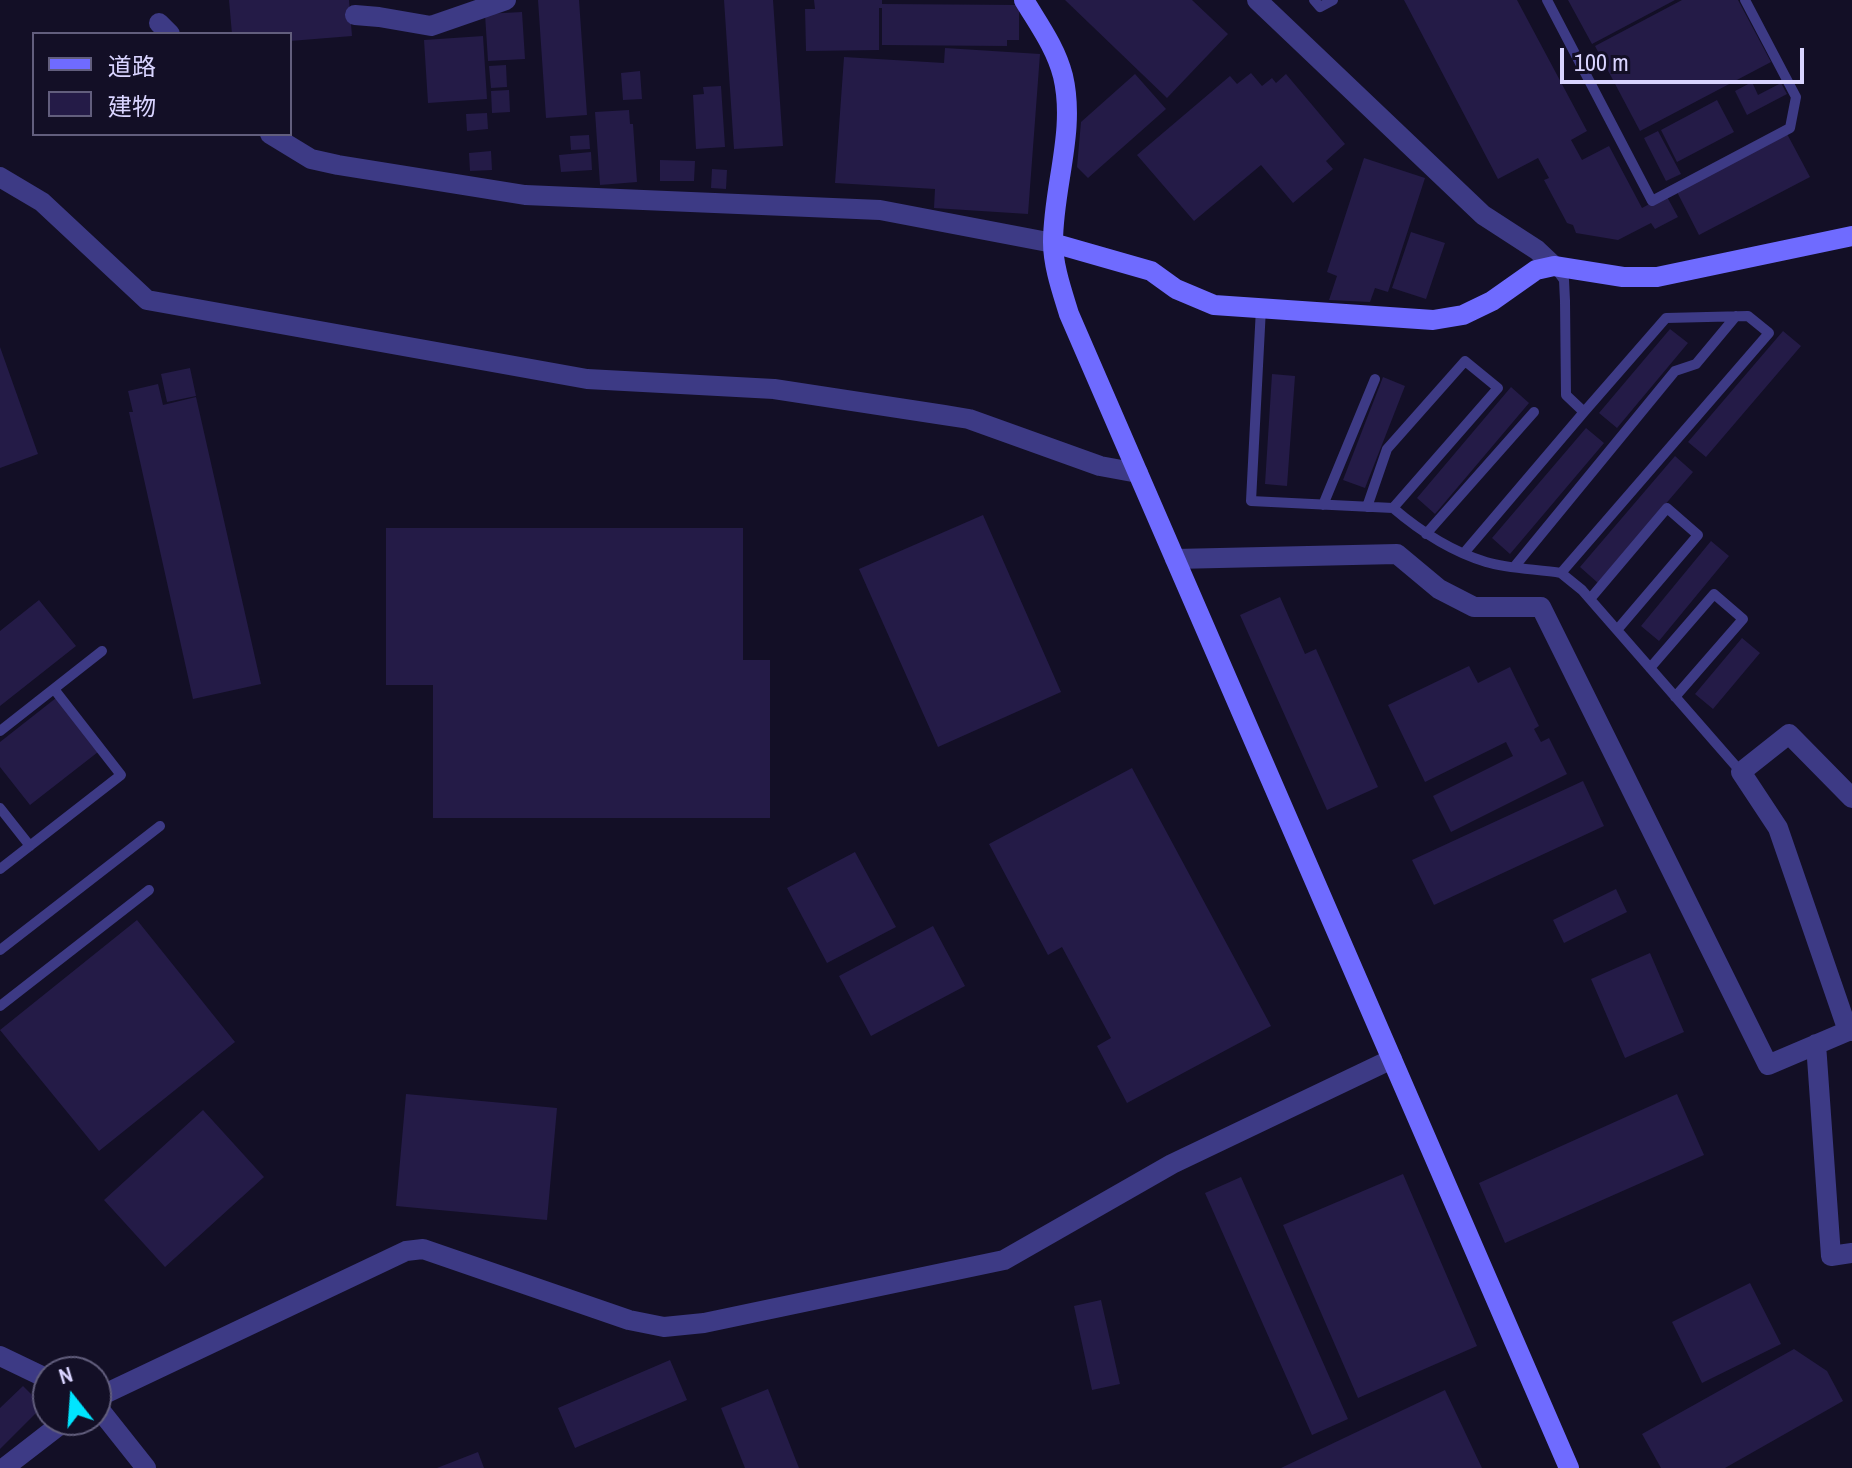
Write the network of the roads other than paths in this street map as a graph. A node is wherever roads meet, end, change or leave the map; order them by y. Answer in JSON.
{"nodes":[{"id":1,"x":506,"y":0,"type":"edge"},
{"id":2,"x":1024,"y":0,"type":"edge"},
{"id":3,"x":1257,"y":0,"type":"edge"},
{"id":4,"x":1314,"y":0,"type":"edge"},
{"id":5,"x":1333,"y":0,"type":"edge"},
{"id":6,"x":1547,"y":0,"type":"edge"},
{"id":7,"x":1745,"y":0,"type":"edge"},
{"id":8,"x":355,"y":15,"type":"dead end"},
{"id":9,"x":273,"y":136,"type":"edge"},
{"id":10,"x":0,"y":177,"type":"edge"},
{"id":11,"x":1852,"y":236,"type":"edge"},
{"id":12,"x":1053,"y":243,"type":"junction"},
{"id":13,"x":1554,"y":266,"type":"junction"},
{"id":14,"x":1261,"y":308,"type":"junction"},
{"id":15,"x":1736,"y":316,"type":"junction"},
{"id":16,"x":1375,"y":379,"type":"dead end"},
{"id":17,"x":1534,"y":412,"type":"dead end"},
{"id":18,"x":1584,"y":412,"type":"junction"},
{"id":19,"x":1138,"y":473,"type":"junction"},
{"id":20,"x":1323,"y":505,"type":"junction"},
{"id":21,"x":1367,"y":507,"type":"junction"},
{"id":22,"x":1393,"y":508,"type":"junction"},
{"id":23,"x":1426,"y":534,"type":"junction"},
{"id":24,"x":1464,"y":553,"type":"junction"},
{"id":25,"x":1175,"y":559,"type":"junction"},
{"id":26,"x":1515,"y":566,"type":"junction"},
{"id":27,"x":1561,"y":573,"type":"junction"},
{"id":28,"x":1590,"y":599,"type":"junction"},
{"id":29,"x":1617,"y":630,"type":"junction"},
{"id":30,"x":102,"y":651,"type":"dead end"},
{"id":31,"x":1650,"y":668,"type":"junction"},
{"id":32,"x":54,"y":689,"type":"junction"},
{"id":33,"x":1675,"y":697,"type":"junction"},
{"id":34,"x":0,"y":731,"type":"edge"},
{"id":35,"x":1741,"y":772,"type":"junction"},
{"id":36,"x":1852,"y":798,"type":"edge"},
{"id":37,"x":0,"y":808,"type":"edge"},
{"id":38,"x":160,"y":826,"type":"dead end"},
{"id":39,"x":30,"y":846,"type":"junction"},
{"id":40,"x":0,"y":869,"type":"edge"},
{"id":41,"x":149,"y":890,"type":"dead end"},
{"id":42,"x":0,"y":950,"type":"edge"},
{"id":43,"x":0,"y":1006,"type":"edge"},
{"id":44,"x":1850,"y":1031,"type":"edge"},
{"id":45,"x":1816,"y":1044,"type":"junction"},
{"id":46,"x":1392,"y":1059,"type":"junction"},
{"id":47,"x":1852,"y":1253,"type":"edge"},
{"id":48,"x":0,"y":1356,"type":"edge"},
{"id":49,"x":32,"y":1371,"type":"edge"},
{"id":50,"x":112,"y":1390,"type":"edge"},
{"id":51,"x":112,"y":1425,"type":"edge"},
{"id":52,"x":45,"y":1436,"type":"edge"},
{"id":53,"x":4,"y":1468,"type":"edge"},
{"id":54,"x":146,"y":1468,"type":"edge"},
{"id":55,"x":1569,"y":1468,"type":"edge"}],
"edges":[{"from":1,"to":8,"type":"street"},
{"from":2,"to":12,"type":"street"},
{"from":3,"to":13,"type":"street"},
{"from":4,"to":5,"type":"lane"},
{"from":6,"to":7,"type":"lane"},
{"from":9,"to":12,"type":"street"},
{"from":10,"to":19,"type":"street"},
{"from":11,"to":13,"type":"street"},
{"from":12,"to":14,"type":"street"},
{"from":12,"to":19,"type":"street"},
{"from":13,"to":14,"type":"street"},
{"from":13,"to":18,"type":"lane"},
{"from":14,"to":20,"type":"lane"},
{"from":15,"to":18,"type":"lane"},
{"from":15,"to":26,"type":"lane"},
{"from":15,"to":27,"type":"lane"},
{"from":16,"to":20,"type":"lane"},
{"from":17,"to":23,"type":"lane"},
{"from":18,"to":24,"type":"lane"},
{"from":19,"to":25,"type":"street"},
{"from":20,"to":21,"type":"lane"},
{"from":21,"to":22,"type":"lane"},
{"from":21,"to":22,"type":"lane"},
{"from":22,"to":23,"type":"lane"},
{"from":23,"to":24,"type":"lane"},
{"from":24,"to":26,"type":"lane"},
{"from":25,"to":45,"type":"street"},
{"from":25,"to":46,"type":"street"},
{"from":26,"to":27,"type":"lane"},
{"from":27,"to":28,"type":"lane"},
{"from":28,"to":29,"type":"lane"},
{"from":28,"to":29,"type":"lane"},
{"from":29,"to":31,"type":"lane"},
{"from":30,"to":32,"type":"lane"},
{"from":31,"to":33,"type":"lane"},
{"from":31,"to":33,"type":"lane"},
{"from":32,"to":34,"type":"lane"},
{"from":32,"to":39,"type":"lane"},
{"from":33,"to":35,"type":"lane"},
{"from":35,"to":36,"type":"street"},
{"from":35,"to":44,"type":"street"},
{"from":37,"to":39,"type":"lane"},
{"from":38,"to":42,"type":"lane"},
{"from":39,"to":40,"type":"lane"},
{"from":41,"to":43,"type":"lane"},
{"from":44,"to":45,"type":"street"},
{"from":45,"to":47,"type":"street"},
{"from":46,"to":50,"type":"street"},
{"from":46,"to":55,"type":"street"},
{"from":48,"to":49,"type":"street"},
{"from":51,"to":54,"type":"street"},
{"from":52,"to":53,"type":"street"}]}
